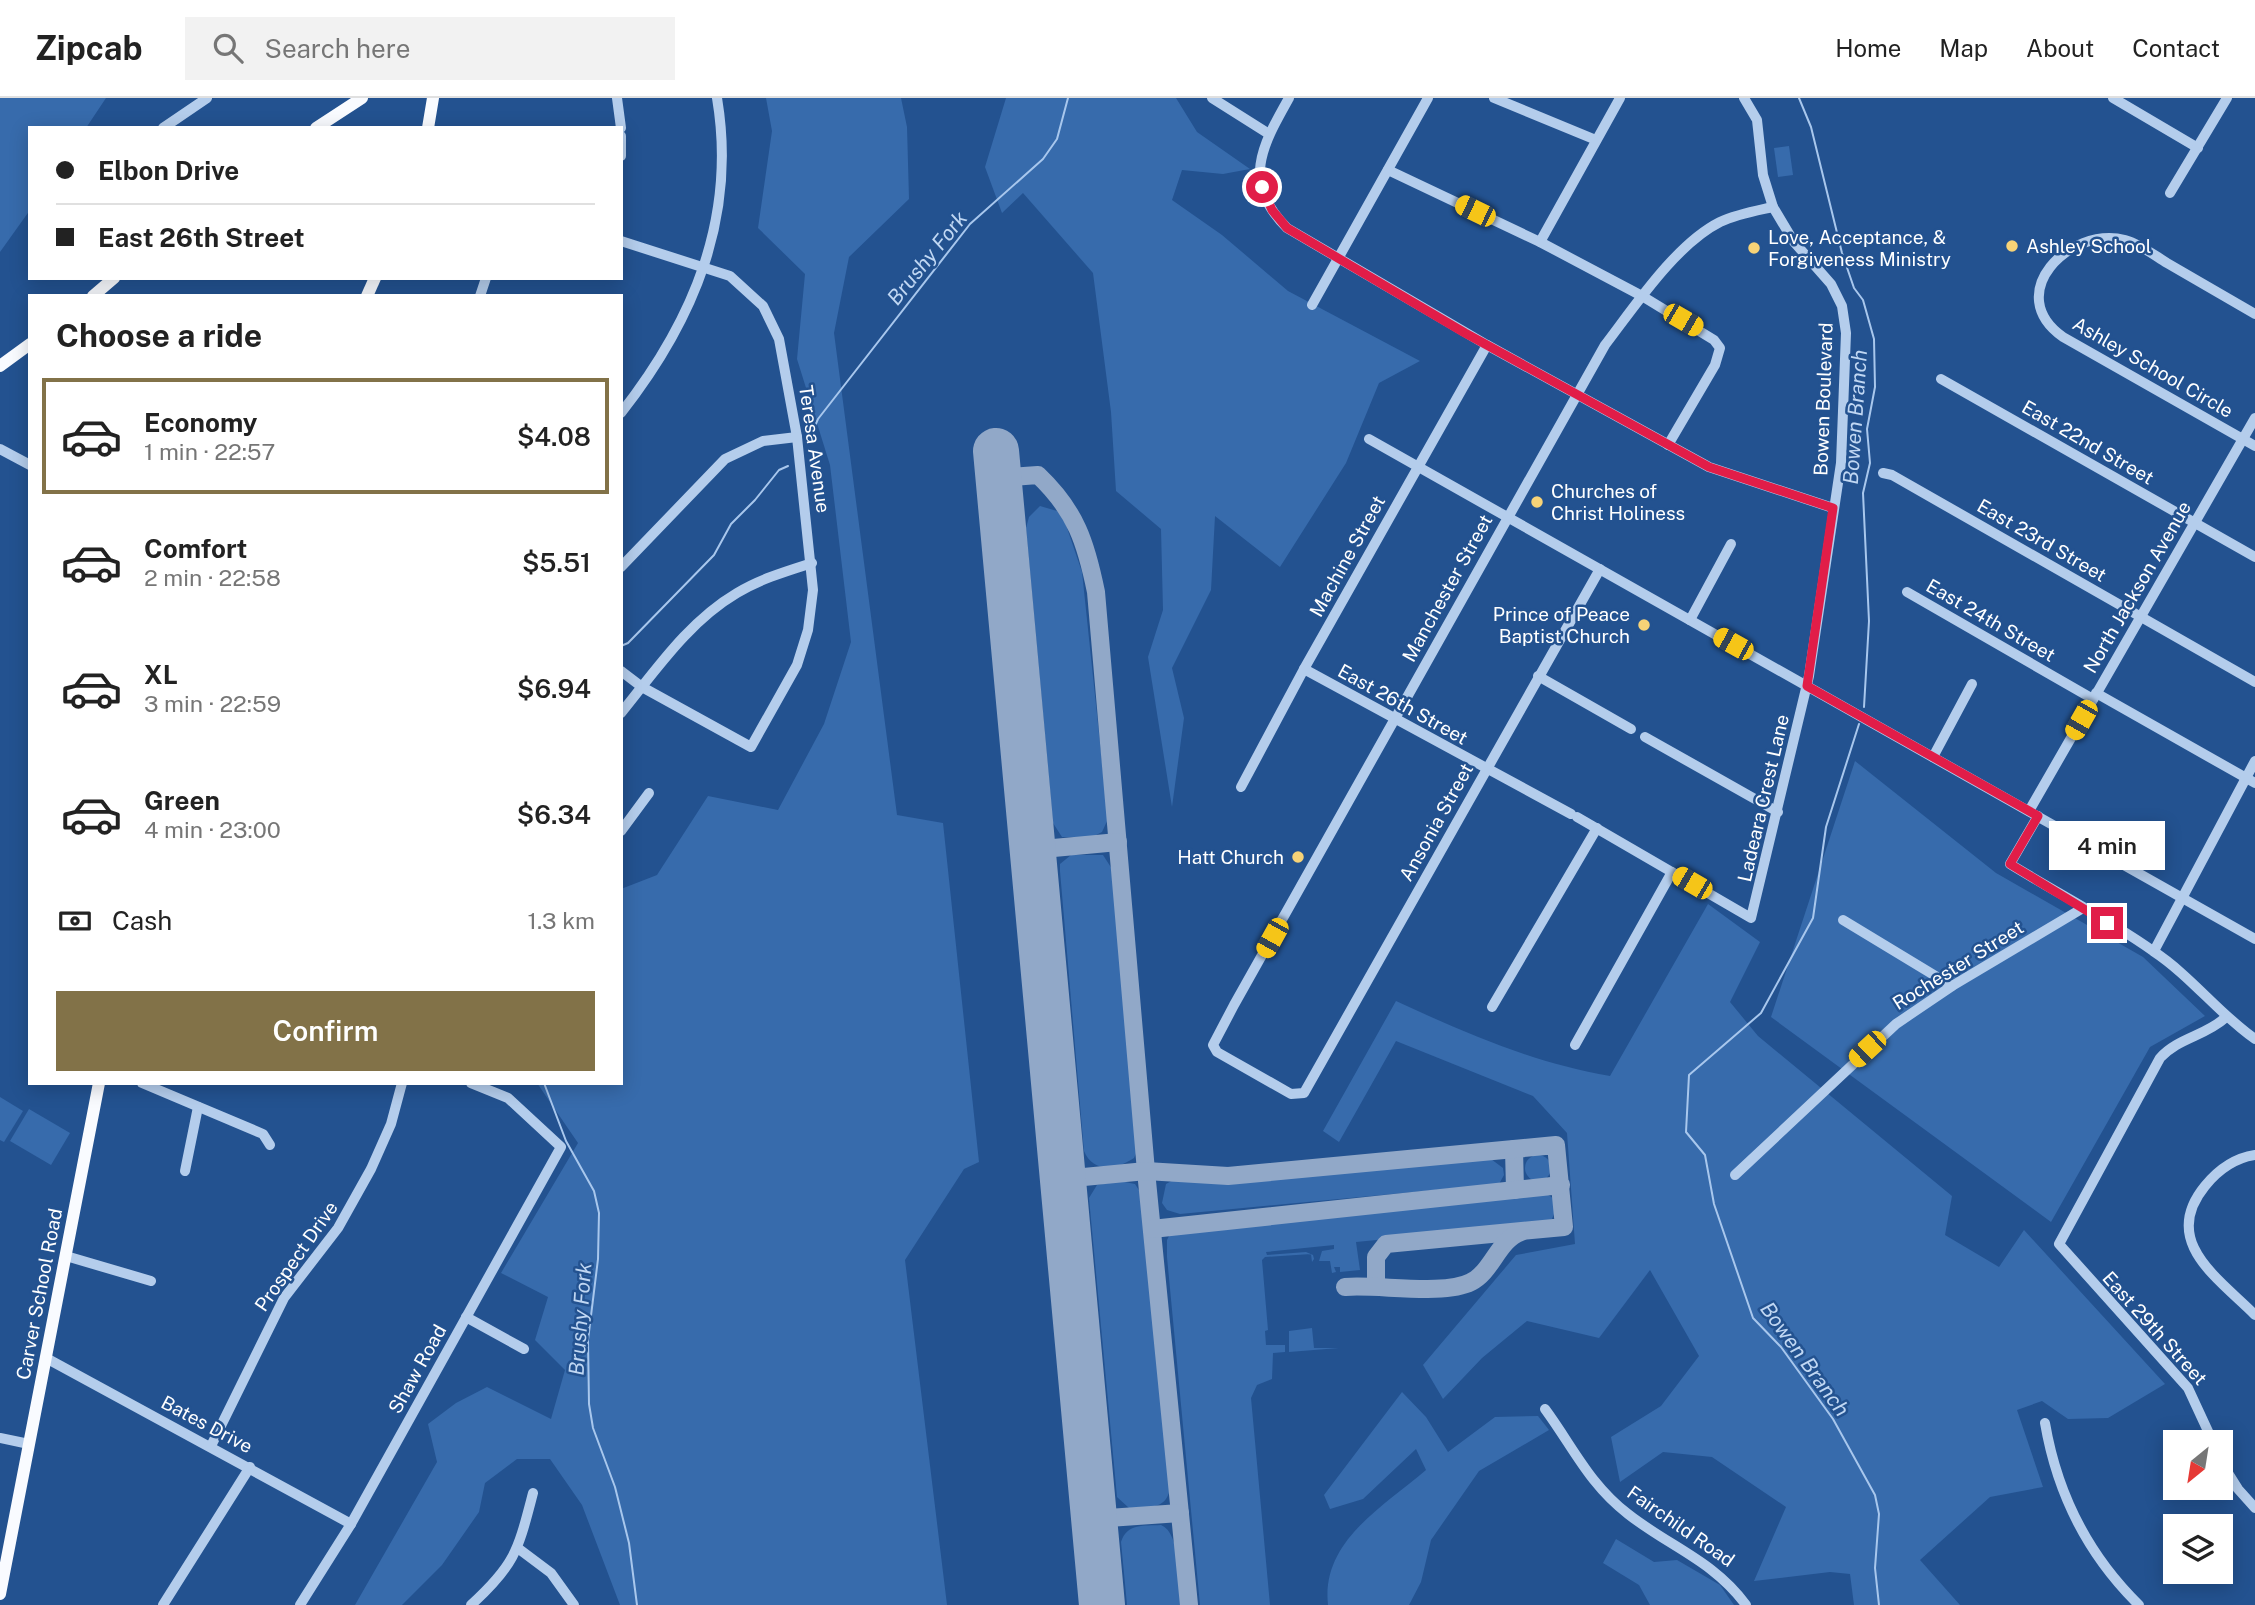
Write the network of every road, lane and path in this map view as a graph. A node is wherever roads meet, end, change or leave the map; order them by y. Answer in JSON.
{"nodes":[{"id":1,"x":207,"y":98,"type":"edge"},
{"id":2,"x":362,"y":98,"type":"edge"},
{"id":3,"x":433,"y":98,"type":"edge"},
{"id":4,"x":617,"y":98,"type":"edge"},
{"id":5,"x":717,"y":98,"type":"edge"},
{"id":6,"x":1212,"y":98,"type":"edge"},
{"id":7,"x":1289,"y":98,"type":"edge"},
{"id":8,"x":1428,"y":98,"type":"edge"},
{"id":9,"x":1494,"y":98,"type":"edge"},
{"id":10,"x":1620,"y":98,"type":"edge"},
{"id":11,"x":1744,"y":98,"type":"edge"},
{"id":12,"x":2113,"y":98,"type":"edge"},
{"id":13,"x":2227,"y":98,"type":"edge"},
{"id":14,"x":166,"y":126,"type":"edge"},
{"id":15,"x":319,"y":126,"type":"edge"},
{"id":16,"x":428,"y":126,"type":"edge"},
{"id":17,"x":621,"y":126,"type":"edge"},
{"id":18,"x":1269,"y":134,"type":"junction"},
{"id":19,"x":1596,"y":140,"type":"junction"},
{"id":20,"x":2198,"y":148,"type":"junction"},
{"id":21,"x":1388,"y":170,"type":"junction"},
{"id":22,"x":2170,"y":193,"type":"dead end"},
{"id":23,"x":1773,"y":207,"type":"junction"},
{"id":24,"x":623,"y":242,"type":"edge"},
{"id":25,"x":1540,"y":242,"type":"junction"},
{"id":26,"x":1337,"y":260,"type":"junction"},
{"id":27,"x":705,"y":265,"type":"junction"},
{"id":28,"x":112,"y":280,"type":"edge"},
{"id":29,"x":95,"y":294,"type":"edge"},
{"id":30,"x":1642,"y":296,"type":"junction"},
{"id":31,"x":1312,"y":305,"type":"dead end"},
{"id":32,"x":2255,"y":314,"type":"edge"},
{"id":33,"x":1487,"y":345,"type":"junction"},
{"id":34,"x":28,"y":347,"type":"edge"},
{"id":35,"x":0,"y":366,"type":"edge"},
{"id":36,"x":1941,"y":379,"type":"dead end"},
{"id":37,"x":1576,"y":394,"type":"junction"},
{"id":38,"x":623,"y":411,"type":"edge"},
{"id":39,"x":2255,"y":418,"type":"edge"},
{"id":40,"x":797,"y":437,"type":"junction"},
{"id":41,"x":1369,"y":439,"type":"dead end"},
{"id":42,"x":2243,"y":439,"type":"junction"},
{"id":43,"x":1668,"y":445,"type":"junction"},
{"id":44,"x":2255,"y":446,"type":"edge"},
{"id":45,"x":0,"y":449,"type":"edge"},
{"id":46,"x":28,"y":464,"type":"edge"},
{"id":47,"x":1417,"y":466,"type":"junction"},
{"id":48,"x":1883,"y":473,"type":"dead end"},
{"id":49,"x":1833,"y":508,"type":"junction"},
{"id":50,"x":1508,"y":516,"type":"junction"},
{"id":51,"x":2195,"y":523,"type":"junction"},
{"id":52,"x":1731,"y":544,"type":"dead end"},
{"id":53,"x":2255,"y":556,"type":"edge"},
{"id":54,"x":812,"y":563,"type":"junction"},
{"id":55,"x":623,"y":565,"type":"edge"},
{"id":56,"x":1600,"y":569,"type":"junction"},
{"id":57,"x":1908,"y":592,"type":"dead end"},
{"id":58,"x":2141,"y":617,"type":"junction"},
{"id":59,"x":1690,"y":620,"type":"junction"},
{"id":60,"x":1304,"y":669,"type":"junction"},
{"id":61,"x":623,"y":673,"type":"edge"},
{"id":62,"x":1538,"y":676,"type":"junction"},
{"id":63,"x":2255,"y":682,"type":"edge"},
{"id":64,"x":1972,"y":684,"type":"dead end"},
{"id":65,"x":1807,"y":686,"type":"junction"},
{"id":66,"x":642,"y":687,"type":"junction"},
{"id":67,"x":2094,"y":696,"type":"junction"},
{"id":68,"x":623,"y":711,"type":"edge"},
{"id":69,"x":1394,"y":718,"type":"junction"},
{"id":70,"x":1631,"y":729,"type":"dead end"},
{"id":71,"x":1645,"y":737,"type":"dead end"},
{"id":72,"x":1933,"y":757,"type":"junction"},
{"id":73,"x":2255,"y":761,"type":"edge"},
{"id":74,"x":1486,"y":770,"type":"junction"},
{"id":75,"x":2250,"y":781,"type":"edge"},
{"id":76,"x":1241,"y":787,"type":"dead end"},
{"id":77,"x":649,"y":793,"type":"dead end"},
{"id":78,"x":1778,"y":812,"type":"junction"},
{"id":79,"x":2034,"y":814,"type":"junction"},
{"id":80,"x":623,"y":828,"type":"edge"},
{"id":81,"x":1597,"y":828,"type":"junction"},
{"id":82,"x":1672,"y":872,"type":"junction"},
{"id":83,"x":2182,"y":896,"type":"junction"},
{"id":84,"x":2083,"y":908,"type":"junction"},
{"id":85,"x":1751,"y":918,"type":"joint"},
{"id":86,"x":1843,"y":920,"type":"dead end"},
{"id":87,"x":2255,"y":939,"type":"edge"},
{"id":88,"x":2154,"y":951,"type":"junction"},
{"id":89,"x":1952,"y":986,"type":"junction"},
{"id":90,"x":1492,"y":1007,"type":"dead end"},
{"id":91,"x":2225,"y":1018,"type":"junction"},
{"id":92,"x":2255,"y":1039,"type":"edge"},
{"id":93,"x":1575,"y":1045,"type":"dead end"},
{"id":94,"x":99,"y":1085,"type":"edge"},
{"id":95,"x":147,"y":1085,"type":"edge"},
{"id":96,"x":401,"y":1085,"type":"edge"},
{"id":97,"x":476,"y":1085,"type":"edge"},
{"id":98,"x":1304,"y":1093,"type":"joint"},
{"id":99,"x":198,"y":1107,"type":"junction"},
{"id":100,"x":270,"y":1145,"type":"dead end"},
{"id":101,"x":2255,"y":1155,"type":"edge"},
{"id":102,"x":185,"y":1171,"type":"dead end"},
{"id":103,"x":1735,"y":1175,"type":"dead end"},
{"id":104,"x":66,"y":1256,"type":"junction"},
{"id":105,"x":151,"y":1281,"type":"dead end"},
{"id":106,"x":2255,"y":1314,"type":"edge"},
{"id":107,"x":466,"y":1317,"type":"junction"},
{"id":108,"x":524,"y":1349,"type":"dead end"},
{"id":109,"x":46,"y":1358,"type":"junction"},
{"id":110,"x":1545,"y":1409,"type":"dead end"},
{"id":111,"x":2045,"y":1423,"type":"dead end"},
{"id":112,"x":2207,"y":1430,"type":"edge"},
{"id":113,"x":0,"y":1438,"type":"edge"},
{"id":114,"x":29,"y":1444,"type":"junction"},
{"id":115,"x":211,"y":1446,"type":"junction"},
{"id":116,"x":250,"y":1467,"type":"junction"},
{"id":117,"x":2233,"y":1481,"type":"edge"},
{"id":118,"x":533,"y":1493,"type":"dead end"},
{"id":119,"x":2255,"y":1507,"type":"edge"},
{"id":120,"x":351,"y":1524,"type":"junction"},
{"id":121,"x":519,"y":1549,"type":"junction"},
{"id":122,"x":0,"y":1594,"type":"edge"},
{"id":123,"x":163,"y":1605,"type":"edge"},
{"id":124,"x":300,"y":1605,"type":"edge"},
{"id":125,"x":471,"y":1605,"type":"edge"},
{"id":126,"x":574,"y":1605,"type":"edge"},
{"id":127,"x":1746,"y":1605,"type":"edge"},
{"id":128,"x":2139,"y":1605,"type":"edge"}],
"edges":[{"from":1,"to":14,"type":"street"},
{"from":2,"to":15,"type":"main road"},
{"from":3,"to":16,"type":"main road"},
{"from":4,"to":17,"type":"street"},
{"from":5,"to":27,"type":"street"},
{"from":6,"to":18,"type":"street"},
{"from":7,"to":18,"type":"street"},
{"from":8,"to":21,"type":"street"},
{"from":9,"to":19,"type":"street"},
{"from":10,"to":19,"type":"street"},
{"from":11,"to":23,"type":"street","name":"Bowen Boulevard"},
{"from":12,"to":20,"type":"street"},
{"from":13,"to":20,"type":"street"},
{"from":18,"to":26,"type":"street"},
{"from":19,"to":25,"type":"street"},
{"from":20,"to":22,"type":"street"},
{"from":21,"to":25,"type":"street"},
{"from":21,"to":26,"type":"street"},
{"from":23,"to":30,"type":"street","name":"Manchester Street"},
{"from":23,"to":49,"type":"street","name":"Bowen Boulevard"},
{"from":24,"to":27,"type":"street","name":"Teresa Avenue"},
{"from":25,"to":30,"type":"street"},
{"from":26,"to":31,"type":"street"},
{"from":26,"to":33,"type":"street"},
{"from":27,"to":38,"type":"street"},
{"from":27,"to":40,"type":"street","name":"Teresa Avenue"},
{"from":28,"to":29,"type":"main road"},
{"from":30,"to":37,"type":"street","name":"Manchester Street"},
{"from":30,"to":43,"type":"street"},
{"from":32,"to":42,"type":"street","name":"Ashley School Circle"},
{"from":33,"to":37,"type":"street"},
{"from":33,"to":47,"type":"street","name":"Machine Street"},
{"from":34,"to":35,"type":"main road"},
{"from":36,"to":51,"type":"street","name":"East 22nd Street"},
{"from":37,"to":43,"type":"street"},
{"from":37,"to":50,"type":"street","name":"Manchester Street"},
{"from":39,"to":42,"type":"street","name":"North Jackson Avenue"},
{"from":40,"to":54,"type":"street","name":"Teresa Avenue"},
{"from":40,"to":55,"type":"street"},
{"from":41,"to":47,"type":"street"},
{"from":42,"to":44,"type":"street","name":"Ashley School Circle"},
{"from":42,"to":51,"type":"street","name":"North Jackson Avenue"},
{"from":43,"to":49,"type":"street"},
{"from":45,"to":46,"type":"street"},
{"from":47,"to":50,"type":"street"},
{"from":47,"to":60,"type":"street","name":"Machine Street"},
{"from":48,"to":58,"type":"street","name":"East 23rd Street"},
{"from":49,"to":65,"type":"street","name":"Bowen Boulevard"},
{"from":50,"to":56,"type":"street"},
{"from":50,"to":69,"type":"street","name":"Manchester Street"},
{"from":51,"to":53,"type":"street","name":"East 22nd Street"},
{"from":51,"to":58,"type":"street","name":"North Jackson Avenue"},
{"from":52,"to":59,"type":"street"},
{"from":54,"to":66,"type":"street"},
{"from":54,"to":66,"type":"street","name":"Teresa Avenue"},
{"from":56,"to":59,"type":"street"},
{"from":56,"to":62,"type":"street","name":"Ansonia Street"},
{"from":57,"to":67,"type":"street","name":"East 24th Street"},
{"from":58,"to":63,"type":"street","name":"East 23rd Street"},
{"from":58,"to":67,"type":"street","name":"North Jackson Avenue"},
{"from":59,"to":65,"type":"street"},
{"from":60,"to":69,"type":"street","name":"East 26th Street"},
{"from":60,"to":76,"type":"street","name":"Machine Street"},
{"from":61,"to":66,"type":"street"},
{"from":62,"to":70,"type":"street"},
{"from":62,"to":74,"type":"street","name":"Ansonia Street"},
{"from":64,"to":72,"type":"street"},
{"from":65,"to":72,"type":"street"},
{"from":65,"to":78,"type":"street","name":"Ladeara Crest Lane"},
{"from":66,"to":68,"type":"street"},
{"from":67,"to":75,"type":"street","name":"East 24th Street"},
{"from":67,"to":79,"type":"street","name":"North Jackson Avenue"},
{"from":69,"to":74,"type":"street","name":"East 26th Street"},
{"from":69,"to":98,"type":"street","name":"Manchester Street"},
{"from":71,"to":78,"type":"street"},
{"from":72,"to":79,"type":"street"},
{"from":73,"to":75,"type":"street"},
{"from":74,"to":81,"type":"street","name":"East 26th Street"},
{"from":74,"to":98,"type":"street","name":"Ansonia Street"},
{"from":75,"to":83,"type":"street"},
{"from":77,"to":80,"type":"street"},
{"from":78,"to":85,"type":"street","name":"Ladeara Crest Lane"},
{"from":79,"to":83,"type":"street"},
{"from":79,"to":84,"type":"street","name":"North Jackson Avenue"},
{"from":81,"to":82,"type":"street","name":"East 26th Street"},
{"from":81,"to":90,"type":"street"},
{"from":82,"to":85,"type":"street","name":"East 26th Street"},
{"from":82,"to":93,"type":"street"},
{"from":83,"to":87,"type":"street"},
{"from":83,"to":88,"type":"street"},
{"from":84,"to":88,"type":"street"},
{"from":84,"to":89,"type":"street","name":"Rochester Street"},
{"from":86,"to":89,"type":"street"},
{"from":88,"to":91,"type":"street"},
{"from":89,"to":103,"type":"street","name":"Rochester Street"},
{"from":91,"to":92,"type":"street"},
{"from":91,"to":112,"type":"street","name":"East 29th Street"},
{"from":94,"to":104,"type":"main road","name":"Carver School Road"},
{"from":95,"to":99,"type":"street"},
{"from":96,"to":115,"type":"street","name":"Prospect Drive"},
{"from":97,"to":107,"type":"street","name":"Shaw Road"},
{"from":99,"to":100,"type":"street"},
{"from":99,"to":102,"type":"street"},
{"from":101,"to":106,"type":"street"},
{"from":104,"to":105,"type":"street"},
{"from":104,"to":109,"type":"main road","name":"Carver School Road"},
{"from":107,"to":108,"type":"street"},
{"from":107,"to":120,"type":"street","name":"Shaw Road"},
{"from":109,"to":114,"type":"main road","name":"Carver School Road"},
{"from":109,"to":115,"type":"street","name":"Bates Drive"},
{"from":110,"to":127,"type":"street","name":"Fairchild Road"},
{"from":111,"to":128,"type":"street"},
{"from":113,"to":114,"type":"street"},
{"from":114,"to":122,"type":"main road","name":"Carver School Road"},
{"from":115,"to":116,"type":"street","name":"Bates Drive"},
{"from":116,"to":120,"type":"street","name":"Bates Drive"},
{"from":116,"to":123,"type":"street"},
{"from":117,"to":119,"type":"street"},
{"from":118,"to":121,"type":"street"},
{"from":120,"to":124,"type":"street","name":"Shaw Road"},
{"from":121,"to":125,"type":"street"},
{"from":121,"to":126,"type":"street"}]}
